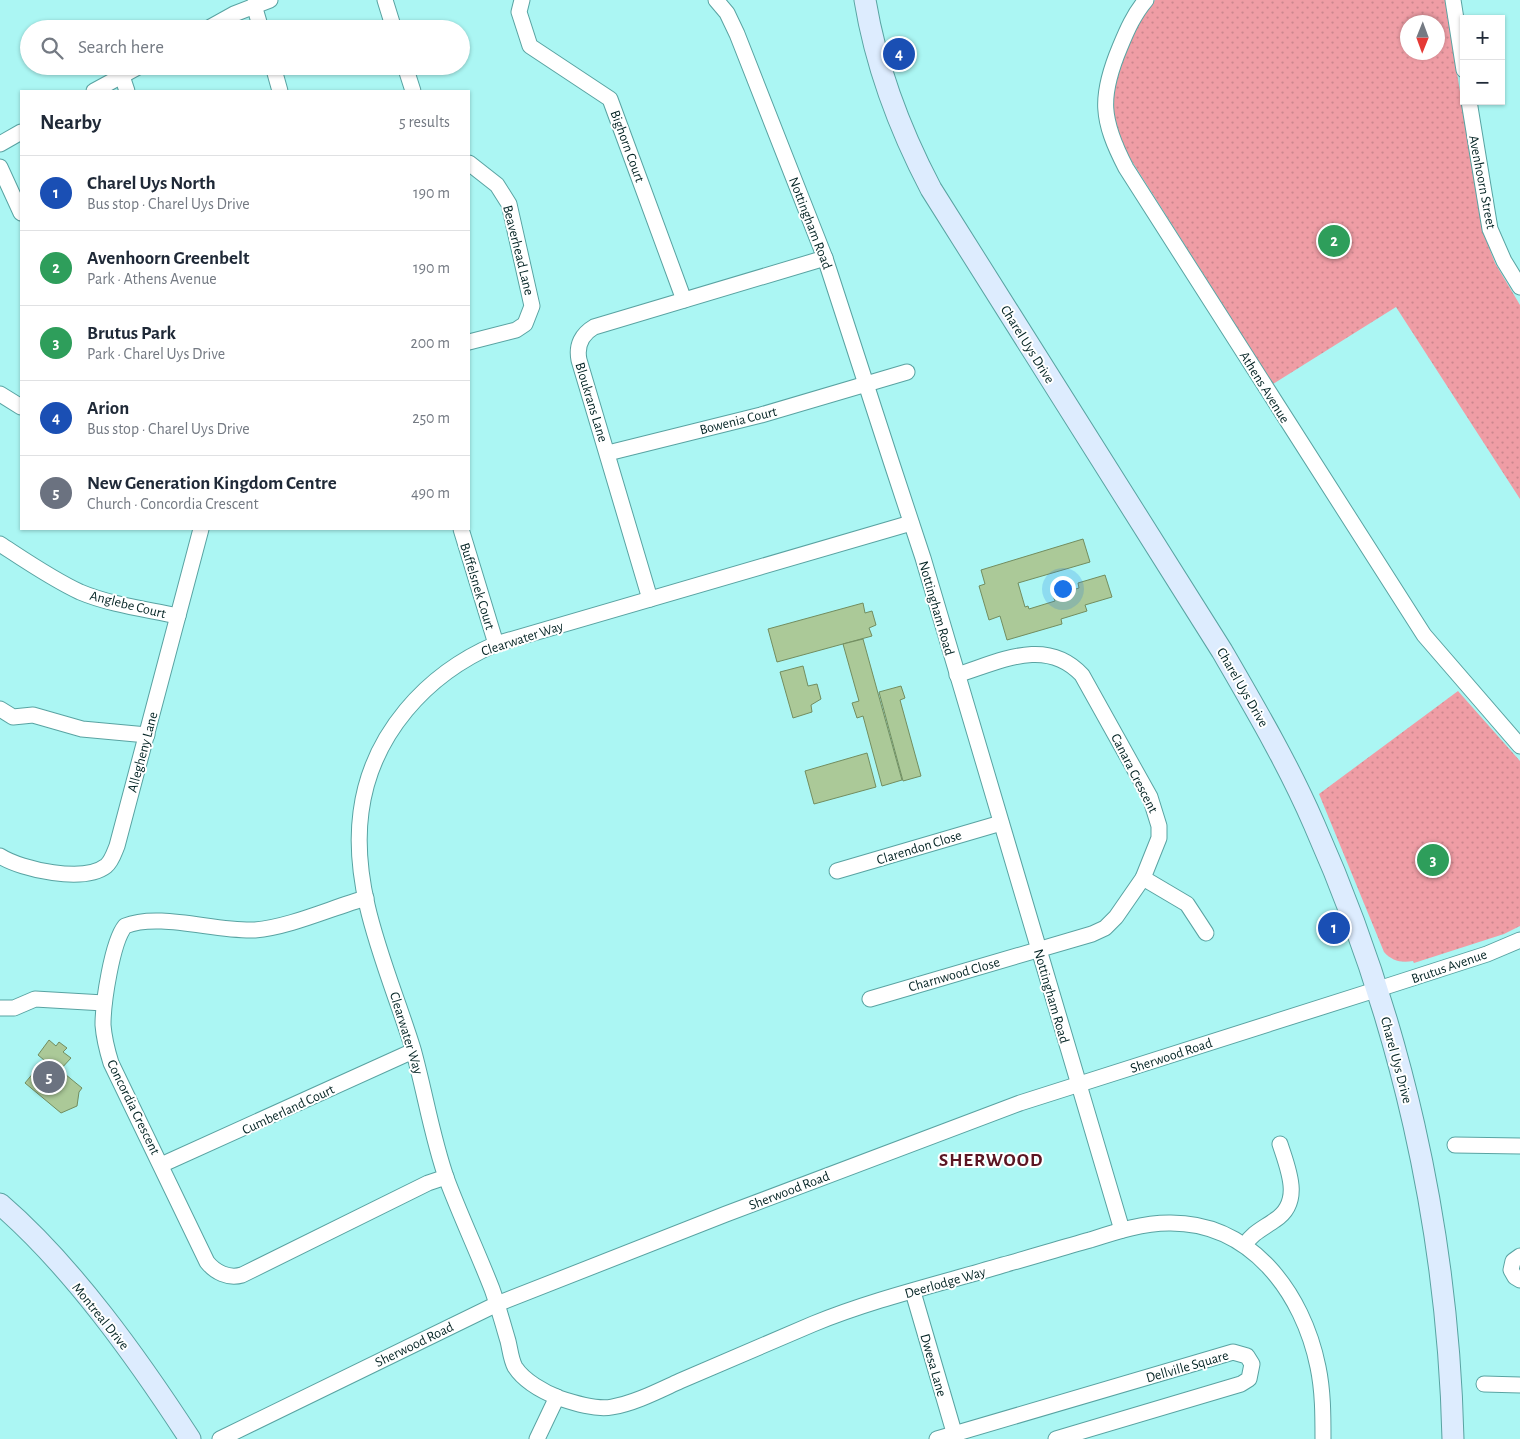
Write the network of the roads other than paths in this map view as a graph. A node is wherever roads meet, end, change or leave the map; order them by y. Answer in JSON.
{"nodes":[{"id":1,"x":270,"y":0,"type":"edge"},
{"id":2,"x":385,"y":0,"type":"edge"},
{"id":3,"x":522,"y":0,"type":"edge"},
{"id":4,"x":716,"y":0,"type":"edge"},
{"id":5,"x":865,"y":0,"type":"edge"},
{"id":6,"x":1146,"y":0,"type":"edge"},
{"id":7,"x":1453,"y":0,"type":"edge"},
{"id":8,"x":254,"y":5,"type":"junction"},
{"id":9,"x":225,"y":20,"type":"edge"},
{"id":10,"x":258,"y":20,"type":"edge"},
{"id":11,"x":391,"y":20,"type":"edge"},
{"id":12,"x":1462,"y":60,"type":"edge"},
{"id":13,"x":276,"y":75,"type":"edge"},
{"id":14,"x":408,"y":75,"type":"edge"},
{"id":15,"x":122,"y":76,"type":"joint"},
{"id":16,"x":96,"y":90,"type":"edge"},
{"id":17,"x":127,"y":90,"type":"edge"},
{"id":18,"x":280,"y":90,"type":"edge"},
{"id":19,"x":413,"y":90,"type":"edge"},
{"id":20,"x":1470,"y":105,"type":"edge"},
{"id":21,"x":20,"y":133,"type":"edge"},
{"id":22,"x":0,"y":144,"type":"edge"},
{"id":23,"x":470,"y":164,"type":"edge"},
{"id":24,"x":0,"y":167,"type":"edge"},
{"id":25,"x":20,"y":211,"type":"edge"},
{"id":26,"x":825,"y":258,"type":"junction"},
{"id":27,"x":1520,"y":287,"type":"edge"},
{"id":28,"x":684,"y":300,"type":"junction"},
{"id":29,"x":470,"y":342,"type":"edge"},
{"id":30,"x":907,"y":372,"type":"dead end"},
{"id":31,"x":867,"y":384,"type":"junction"},
{"id":32,"x":0,"y":394,"type":"edge"},
{"id":33,"x":20,"y":406,"type":"edge"},
{"id":34,"x":608,"y":453,"type":"junction"},
{"id":35,"x":911,"y":522,"type":"junction"},
{"id":36,"x":201,"y":530,"type":"edge"},
{"id":37,"x":461,"y":530,"type":"edge"},
{"id":38,"x":0,"y":544,"type":"edge"},
{"id":39,"x":650,"y":599,"type":"junction"},
{"id":40,"x":178,"y":616,"type":"junction"},
{"id":41,"x":496,"y":644,"type":"junction"},
{"id":42,"x":957,"y":675,"type":"junction"},
{"id":43,"x":0,"y":709,"type":"edge"},
{"id":44,"x":147,"y":735,"type":"junction"},
{"id":45,"x":1520,"y":746,"type":"edge"},
{"id":46,"x":1001,"y":822,"type":"junction"},
{"id":47,"x":0,"y":856,"type":"edge"},
{"id":48,"x":837,"y":871,"type":"dead end"},
{"id":49,"x":1143,"y":878,"type":"junction"},
{"id":50,"x":366,"y":898,"type":"junction"},
{"id":51,"x":1206,"y":933,"type":"dead end"},
{"id":52,"x":1520,"y":940,"type":"edge"},
{"id":53,"x":1038,"y":949,"type":"junction"},
{"id":54,"x":1377,"y":990,"type":"junction"},
{"id":55,"x":870,"y":999,"type":"dead end"},
{"id":56,"x":104,"y":1002,"type":"junction"},
{"id":57,"x":0,"y":1008,"type":"edge"},
{"id":58,"x":413,"y":1051,"type":"junction"},
{"id":59,"x":1078,"y":1085,"type":"junction"},
{"id":60,"x":1280,"y":1144,"type":"dead end"},
{"id":61,"x":1455,"y":1146,"type":"dead end"},
{"id":62,"x":1520,"y":1146,"type":"edge"},
{"id":63,"x":161,"y":1165,"type":"junction"},
{"id":64,"x":446,"y":1177,"type":"junction"},
{"id":65,"x":0,"y":1204,"type":"edge"},
{"id":66,"x":1122,"y":1230,"type":"junction"},
{"id":67,"x":1244,"y":1244,"type":"junction"},
{"id":68,"x":1520,"y":1256,"type":"edge"},
{"id":69,"x":1520,"y":1280,"type":"edge"},
{"id":70,"x":912,"y":1292,"type":"junction"},
{"id":71,"x":497,"y":1304,"type":"junction"},
{"id":72,"x":1484,"y":1384,"type":"dead end"},
{"id":73,"x":1520,"y":1385,"type":"edge"},
{"id":74,"x":557,"y":1397,"type":"junction"},
{"id":75,"x":955,"y":1436,"type":"edge"},
{"id":76,"x":190,"y":1439,"type":"edge"},
{"id":77,"x":220,"y":1439,"type":"edge"},
{"id":78,"x":537,"y":1439,"type":"edge"},
{"id":79,"x":937,"y":1439,"type":"edge"},
{"id":80,"x":1056,"y":1439,"type":"edge"},
{"id":81,"x":1323,"y":1439,"type":"edge"},
{"id":82,"x":1454,"y":1439,"type":"edge"}],
"edges":[{"from":1,"to":8,"type":"street"},
{"from":2,"to":11,"type":"street"},
{"from":3,"to":28,"type":"street","name":"Bighorn Court"},
{"from":4,"to":26,"type":"street","name":"Nottingham Road"},
{"from":5,"to":54,"type":"main road","name":"Charel Uys Drive"},
{"from":6,"to":45,"type":"street","name":"Athens Avenue"},
{"from":7,"to":12,"type":"street"},
{"from":8,"to":9,"type":"street"},
{"from":8,"to":10,"type":"street"},
{"from":13,"to":18,"type":"street"},
{"from":14,"to":19,"type":"street"},
{"from":15,"to":16,"type":"street"},
{"from":15,"to":17,"type":"street"},
{"from":20,"to":27,"type":"street","name":"Avenhoorn Street"},
{"from":21,"to":22,"type":"street"},
{"from":23,"to":29,"type":"street","name":"Beaverhead Lane"},
{"from":24,"to":25,"type":"street"},
{"from":26,"to":28,"type":"street","name":"Bloukrans Lane"},
{"from":26,"to":31,"type":"street","name":"Nottingham Road"},
{"from":28,"to":34,"type":"street","name":"Bloukrans Lane"},
{"from":30,"to":31,"type":"street","name":"Bowenia Court"},
{"from":31,"to":34,"type":"street","name":"Bowenia Court"},
{"from":31,"to":35,"type":"street","name":"Nottingham Road"},
{"from":32,"to":33,"type":"street"},
{"from":34,"to":39,"type":"street","name":"Bloukrans Lane"},
{"from":35,"to":39,"type":"street","name":"Clearwater Way"},
{"from":35,"to":42,"type":"street","name":"Nottingham Road"},
{"from":36,"to":40,"type":"street","name":"Allegheny Lane"},
{"from":37,"to":41,"type":"street","name":"Buffelsnek Court"},
{"from":38,"to":40,"type":"street","name":"Anglebe Court"},
{"from":39,"to":41,"type":"street","name":"Clearwater Way"},
{"from":40,"to":44,"type":"street","name":"Allegheny Lane"},
{"from":41,"to":50,"type":"street","name":"Clearwater Way"},
{"from":42,"to":46,"type":"street","name":"Nottingham Road"},
{"from":42,"to":49,"type":"street","name":"Canara Crescent"},
{"from":43,"to":44,"type":"street"},
{"from":44,"to":47,"type":"street","name":"Allegheny Lane"},
{"from":46,"to":48,"type":"street","name":"Clarendon Close"},
{"from":46,"to":53,"type":"street","name":"Nottingham Road"},
{"from":49,"to":51,"type":"street"},
{"from":49,"to":53,"type":"street","name":"Canara Crescent"},
{"from":50,"to":56,"type":"street","name":"Concordia Crescent"},
{"from":50,"to":58,"type":"street","name":"Clearwater Way"},
{"from":52,"to":54,"type":"street","name":"Brutus Avenue"},
{"from":53,"to":55,"type":"street","name":"Charnwood Close"},
{"from":53,"to":59,"type":"street","name":"Nottingham Road"},
{"from":54,"to":59,"type":"street","name":"Sherwood Road"},
{"from":54,"to":82,"type":"main road","name":"Charel Uys Drive"},
{"from":56,"to":57,"type":"street"},
{"from":56,"to":63,"type":"street","name":"Concordia Crescent"},
{"from":58,"to":63,"type":"street","name":"Cumberland Court"},
{"from":58,"to":64,"type":"street","name":"Clearwater Way"},
{"from":59,"to":66,"type":"street","name":"Nottingham Road"},
{"from":59,"to":71,"type":"street","name":"Sherwood Road"},
{"from":60,"to":67,"type":"street"},
{"from":61,"to":62,"type":"street"},
{"from":63,"to":64,"type":"street","name":"Concordia Crescent"},
{"from":64,"to":71,"type":"street","name":"Clearwater Way"},
{"from":65,"to":76,"type":"main road","name":"Montreal Drive"},
{"from":66,"to":67,"type":"street","name":"Deerlodge Way"},
{"from":66,"to":70,"type":"street","name":"Deerlodge Way"},
{"from":67,"to":81,"type":"street","name":"Deerlodge Way"},
{"from":68,"to":69,"type":"street"},
{"from":70,"to":74,"type":"street","name":"Deerlodge Way"},
{"from":70,"to":75,"type":"street","name":"Dwesa Lane"},
{"from":71,"to":74,"type":"street","name":"Deerlodge Way"},
{"from":71,"to":77,"type":"street","name":"Sherwood Road"},
{"from":72,"to":73,"type":"street"},
{"from":74,"to":78,"type":"street"},
{"from":75,"to":79,"type":"street","name":"Dellville Square"},
{"from":75,"to":80,"type":"street","name":"Dellville Square"}]}
